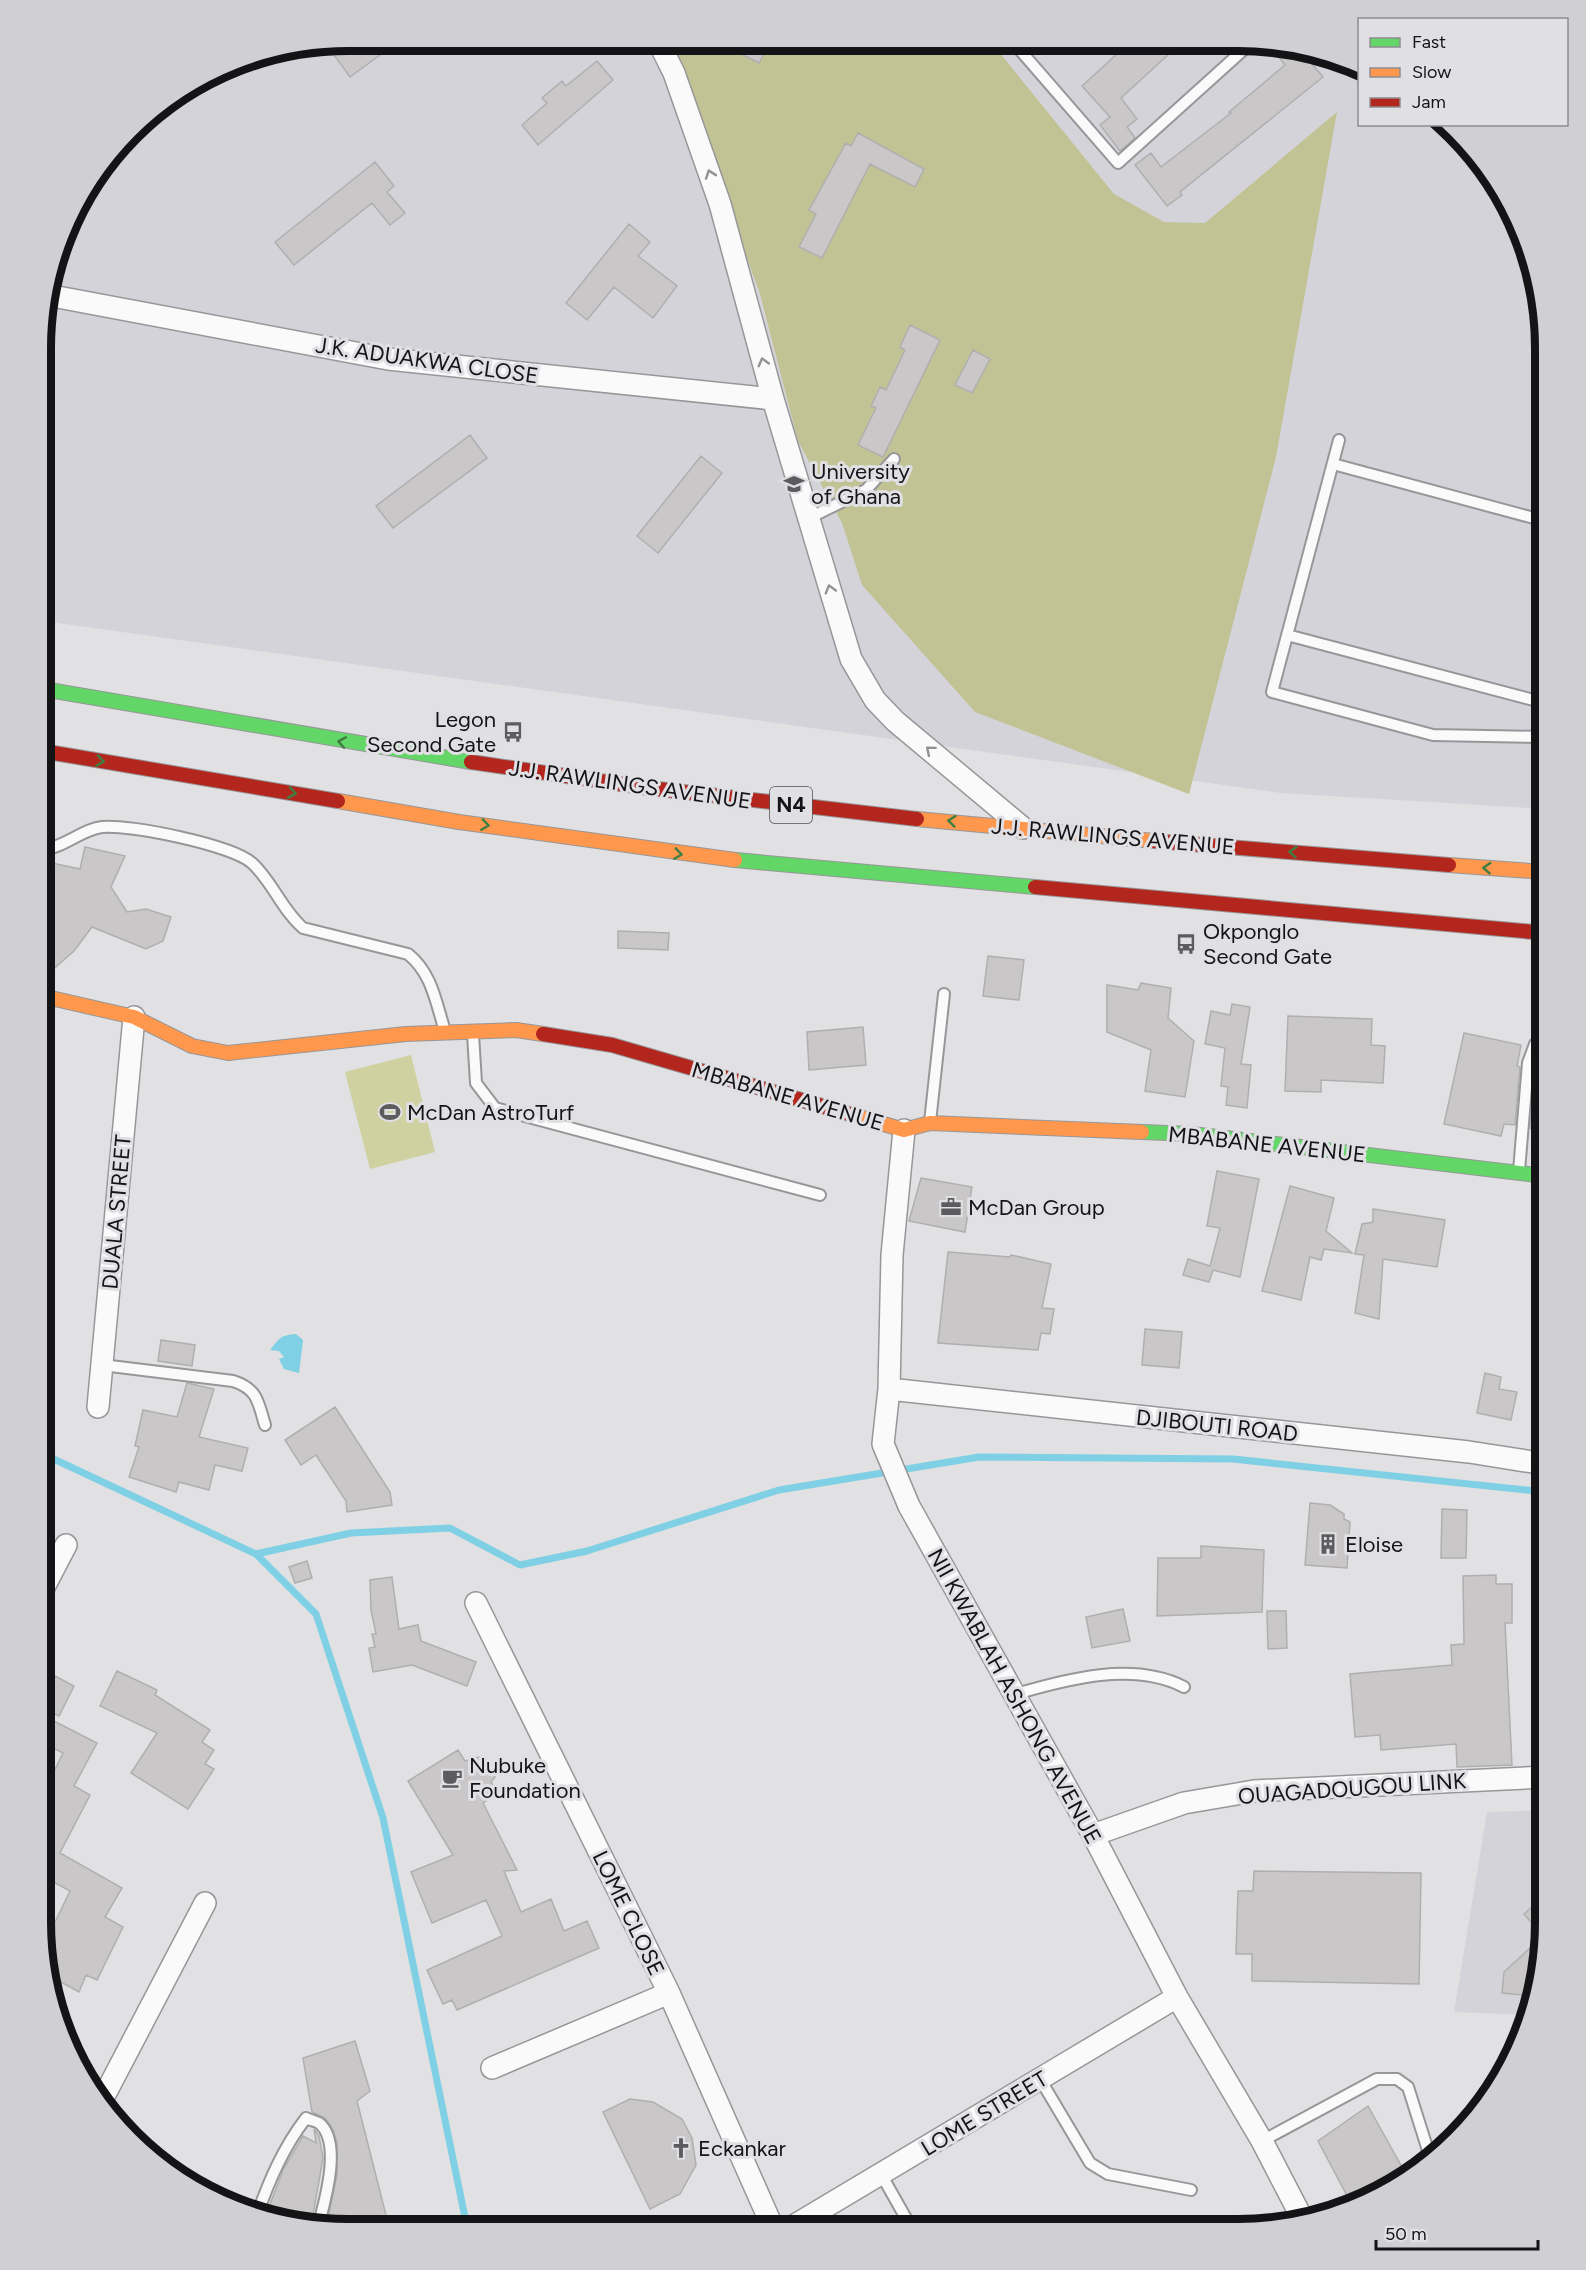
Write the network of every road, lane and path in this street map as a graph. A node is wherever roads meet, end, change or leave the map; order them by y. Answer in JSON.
{"nodes":[{"id":1,"x":663,"y":51,"type":"edge"},
{"id":2,"x":1021,"y":51,"type":"edge"},
{"id":3,"x":1242,"y":51,"type":"edge"},
{"id":4,"x":56,"y":297,"type":"edge"},
{"id":5,"x":773,"y":399,"type":"junction"},
{"id":6,"x":1339,"y":440,"type":"dead end"},
{"id":7,"x":894,"y":459,"type":"dead end"},
{"id":8,"x":1333,"y":464,"type":"junction"},
{"id":9,"x":809,"y":518,"type":"junction"},
{"id":10,"x":1535,"y":518,"type":"edge"},
{"id":11,"x":1287,"y":635,"type":"junction"},
{"id":12,"x":51,"y":690,"type":"edge"},
{"id":13,"x":1535,"y":701,"type":"edge"},
{"id":14,"x":1535,"y":737,"type":"edge"},
{"id":15,"x":51,"y":753,"type":"edge"},
{"id":16,"x":1023,"y":828,"type":"junction"},
{"id":17,"x":51,"y":848,"type":"edge"},
{"id":18,"x":1535,"y":871,"type":"edge"},
{"id":19,"x":1535,"y":932,"type":"edge"},
{"id":20,"x":944,"y":994,"type":"dead end"},
{"id":21,"x":51,"y":998,"type":"edge"},
{"id":22,"x":135,"y":1017,"type":"junction"},
{"id":23,"x":472,"y":1031,"type":"junction"},
{"id":24,"x":445,"y":1033,"type":"junction"},
{"id":25,"x":1535,"y":1043,"type":"edge"},
{"id":26,"x":930,"y":1123,"type":"junction"},
{"id":27,"x":904,"y":1130,"type":"junction"},
{"id":28,"x":1519,"y":1173,"type":"junction"},
{"id":29,"x":1535,"y":1175,"type":"edge"},
{"id":30,"x":820,"y":1195,"type":"dead end"},
{"id":31,"x":102,"y":1365,"type":"junction"},
{"id":32,"x":889,"y":1389,"type":"junction"},
{"id":33,"x":98,"y":1407,"type":"dead end"},
{"id":34,"x":266,"y":1425,"type":"dead end"},
{"id":35,"x":1535,"y":1463,"type":"edge"},
{"id":36,"x":66,"y":1545,"type":"dead end"},
{"id":37,"x":51,"y":1574,"type":"edge"},
{"id":38,"x":476,"y":1603,"type":"dead end"},
{"id":39,"x":1184,"y":1687,"type":"dead end"},
{"id":40,"x":1016,"y":1695,"type":"junction"},
{"id":41,"x":1535,"y":1777,"type":"edge"},
{"id":42,"x":1093,"y":1835,"type":"junction"},
{"id":43,"x":205,"y":1903,"type":"dead end"},
{"id":44,"x":669,"y":1993,"type":"junction"},
{"id":45,"x":1177,"y":1997,"type":"junction"},
{"id":46,"x":492,"y":2068,"type":"dead end"},
{"id":47,"x":1040,"y":2079,"type":"junction"},
{"id":48,"x":105,"y":2093,"type":"edge"},
{"id":49,"x":1262,"y":2141,"type":"junction"},
{"id":50,"x":1428,"y":2150,"type":"edge"},
{"id":51,"x":881,"y":2174,"type":"junction"},
{"id":52,"x":1191,"y":2190,"type":"dead end"},
{"id":53,"x":260,"y":2206,"type":"edge"},
{"id":54,"x":1298,"y":2213,"type":"edge"},
{"id":55,"x":321,"y":2217,"type":"edge"},
{"id":56,"x":769,"y":2219,"type":"edge"},
{"id":57,"x":805,"y":2219,"type":"edge"},
{"id":58,"x":906,"y":2219,"type":"edge"}],
"edges":[{"from":5,"to":1,"type":"street","one_way":true},
{"from":2,"to":3,"type":"lane"},
{"from":4,"to":5,"type":"street","name":"J.K. ADUAKWA CLOSE"},
{"from":5,"to":9,"type":"street"},
{"from":6,"to":8,"type":"lane"},
{"from":7,"to":9,"type":"lane"},
{"from":8,"to":10,"type":"lane"},
{"from":8,"to":11,"type":"lane"},
{"from":16,"to":9,"type":"street","one_way":true},
{"from":11,"to":13,"type":"lane"},
{"from":11,"to":14,"type":"lane"},
{"from":16,"to":12,"type":"main road","name":"J.J. RAWLINGS AVENUE","number":"N4","one_way":true},
{"from":15,"to":19,"type":"main road","one_way":true},
{"from":18,"to":16,"type":"main road","name":"J.J. RAWLINGS AVENUE","number":"N4","one_way":true},
{"from":17,"to":24,"type":"lane"},
{"from":20,"to":26,"type":"lane"},
{"from":21,"to":22,"type":"main road","name":"MBABANE AVENUE"},
{"from":22,"to":24,"type":"main road","name":"MBABANE AVENUE"},
{"from":22,"to":31,"type":"street","name":"DUALA STREET"},
{"from":23,"to":24,"type":"main road","name":"MBABANE AVENUE"},
{"from":23,"to":27,"type":"main road","name":"MBABANE AVENUE"},
{"from":23,"to":30,"type":"lane"},
{"from":25,"to":28,"type":"lane"},
{"from":26,"to":27,"type":"main road","name":"MBABANE AVENUE"},
{"from":26,"to":28,"type":"main road","name":"MBABANE AVENUE"},
{"from":27,"to":32,"type":"street","name":"NII KWABLAH ASHONG AVENUE"},
{"from":28,"to":29,"type":"main road","name":"MBABANE AVENUE"},
{"from":31,"to":33,"type":"street","name":"DUALA STREET"},
{"from":31,"to":34,"type":"lane"},
{"from":32,"to":35,"type":"street","name":"DJIBOUTI ROAD"},
{"from":32,"to":40,"type":"street","name":"NII KWABLAH ASHONG AVENUE"},
{"from":36,"to":37,"type":"street"},
{"from":38,"to":44,"type":"street","name":"LOME CLOSE"},
{"from":39,"to":40,"type":"lane"},
{"from":40,"to":42,"type":"street","name":"NII KWABLAH ASHONG AVENUE"},
{"from":41,"to":42,"type":"street","name":"OUAGADOUGOU LINK"},
{"from":42,"to":45,"type":"street","name":"NII KWABLAH ASHONG AVENUE"},
{"from":43,"to":48,"type":"street"},
{"from":44,"to":46,"type":"street"},
{"from":44,"to":56,"type":"street","name":"LOME CLOSE"},
{"from":45,"to":47,"type":"street","name":"LOME STREET"},
{"from":45,"to":49,"type":"street","name":"NII KWABLAH ASHONG AVENUE"},
{"from":47,"to":51,"type":"street","name":"LOME STREET"},
{"from":47,"to":52,"type":"lane"},
{"from":49,"to":50,"type":"lane"},
{"from":49,"to":54,"type":"street","name":"NII KWABLAH ASHONG AVENUE"},
{"from":51,"to":57,"type":"street","name":"LOME STREET"},
{"from":51,"to":58,"type":"lane"},
{"from":53,"to":55,"type":"lane"}]}
